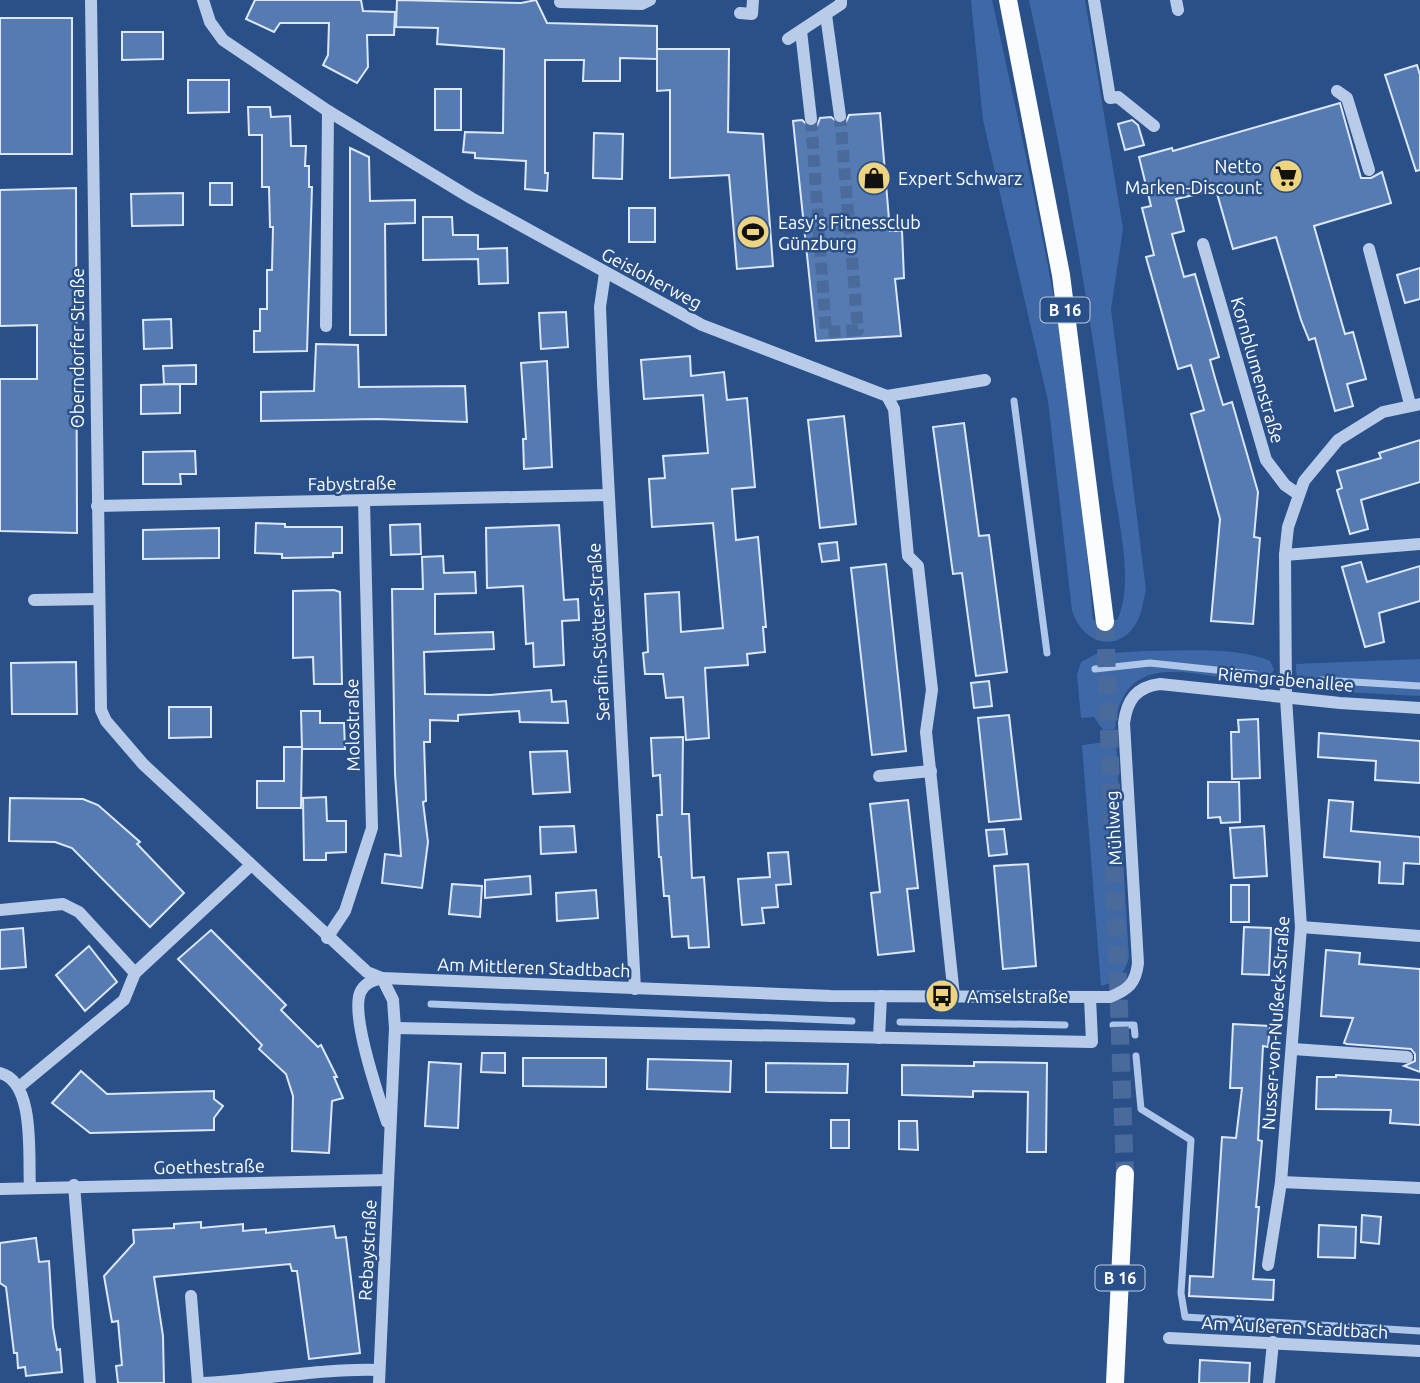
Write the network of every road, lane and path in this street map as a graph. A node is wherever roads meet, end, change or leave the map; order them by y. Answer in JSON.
{"nodes":[{"id":1,"x":91,"y":0,"type":"edge"},
{"id":2,"x":204,"y":0,"type":"edge"},
{"id":3,"x":650,"y":0,"type":"edge"},
{"id":4,"x":753,"y":0,"type":"edge"},
{"id":5,"x":841,"y":0,"type":"edge"},
{"id":6,"x":1008,"y":0,"type":"edge"},
{"id":7,"x":1094,"y":0,"type":"edge"},
{"id":8,"x":560,"y":2,"type":"dead end"},
{"id":9,"x":740,"y":13,"type":"dead end"},
{"id":10,"x":826,"y":15,"type":"junction"},
{"id":11,"x":801,"y":31,"type":"junction"},
{"id":12,"x":788,"y":39,"type":"dead end"},
{"id":13,"x":1337,"y":92,"type":"dead end"},
{"id":14,"x":328,"y":111,"type":"junction"},
{"id":15,"x":839,"y":116,"type":"tunnel mouth"},
{"id":16,"x":811,"y":119,"type":"tunnel mouth"},
{"id":17,"x":1154,"y":126,"type":"dead end"},
{"id":18,"x":1369,"y":170,"type":"dead end"},
{"id":19,"x":1203,"y":244,"type":"dead end"},
{"id":20,"x":1369,"y":249,"type":"dead end"},
{"id":21,"x":605,"y":274,"type":"junction"},
{"id":22,"x":326,"y":326,"type":"dead end"},
{"id":23,"x":985,"y":380,"type":"dead end"},
{"id":24,"x":887,"y":396,"type":"junction"},
{"id":25,"x":1415,"y":404,"type":"edge"},
{"id":26,"x":1298,"y":494,"type":"junction"},
{"id":27,"x":608,"y":495,"type":"junction"},
{"id":28,"x":364,"y":501,"type":"junction"},
{"id":29,"x":97,"y":506,"type":"junction"},
{"id":30,"x":1420,"y":544,"type":"edge"},
{"id":31,"x":1285,"y":555,"type":"junction"},
{"id":32,"x":99,"y":599,"type":"junction"},
{"id":33,"x":34,"y":600,"type":"dead end"},
{"id":34,"x":1105,"y":622,"type":"tunnel mouth"},
{"id":35,"x":1148,"y":686,"type":"joint"},
{"id":36,"x":98,"y":696,"type":"joint"},
{"id":37,"x":1286,"y":698,"type":"junction"},
{"id":38,"x":1420,"y":708,"type":"edge"},
{"id":39,"x":931,"y":771,"type":"junction"},
{"id":40,"x":879,"y":776,"type":"dead end"},
{"id":41,"x":250,"y":866,"type":"junction"},
{"id":42,"x":0,"y":910,"type":"edge"},
{"id":43,"x":1301,"y":927,"type":"junction"},
{"id":44,"x":1420,"y":936,"type":"edge"},
{"id":45,"x":327,"y":938,"type":"junction"},
{"id":46,"x":135,"y":973,"type":"junction"},
{"id":47,"x":382,"y":978,"type":"junction"},
{"id":48,"x":1136,"y":978,"type":"joint"},
{"id":49,"x":635,"y":989,"type":"junction"},
{"id":50,"x":880,"y":996,"type":"junction"},
{"id":51,"x":954,"y":996,"type":"junction"},
{"id":52,"x":1090,"y":996,"type":"junction"},
{"id":53,"x":395,"y":1028,"type":"junction"},
{"id":54,"x":879,"y":1038,"type":"junction"},
{"id":55,"x":1293,"y":1049,"type":"junction"},
{"id":56,"x":1407,"y":1057,"type":"dead end"},
{"id":57,"x":0,"y":1073,"type":"edge"},
{"id":58,"x":19,"y":1087,"type":"junction"},
{"id":59,"x":390,"y":1131,"type":"junction"},
{"id":60,"x":1125,"y":1174,"type":"tunnel mouth"},
{"id":61,"x":388,"y":1180,"type":"junction"},
{"id":62,"x":1281,"y":1182,"type":"junction"},
{"id":63,"x":74,"y":1185,"type":"junction"},
{"id":64,"x":30,"y":1188,"type":"junction"},
{"id":65,"x":1420,"y":1188,"type":"edge"},
{"id":66,"x":0,"y":1189,"type":"edge"},
{"id":67,"x":1268,"y":1265,"type":"dead end"},
{"id":68,"x":191,"y":1296,"type":"dead end"},
{"id":69,"x":1169,"y":1338,"type":"dead end"},
{"id":70,"x":1273,"y":1342,"type":"junction"},
{"id":71,"x":1420,"y":1351,"type":"edge"},
{"id":72,"x":379,"y":1377,"type":"edge"},
{"id":73,"x":90,"y":1383,"type":"edge"},
{"id":74,"x":198,"y":1383,"type":"edge"},
{"id":75,"x":203,"y":1383,"type":"edge"},
{"id":76,"x":1115,"y":1383,"type":"edge"},
{"id":77,"x":1269,"y":1383,"type":"edge"}],
"edges":[{"from":1,"to":29,"type":"street","name":"Oberndorfer Straße"},
{"from":2,"to":14,"type":"street","name":"Geisloherweg"},
{"from":3,"to":8,"type":"street"},
{"from":4,"to":9,"type":"street"},
{"from":5,"to":10,"type":"street"},
{"from":6,"to":34,"type":"main road","number":"B 16"},
{"from":7,"to":17,"type":"street"},
{"from":10,"to":11,"type":"street"},
{"from":10,"to":15,"type":"street"},
{"from":11,"to":12,"type":"street"},
{"from":11,"to":16,"type":"street"},
{"from":13,"to":18,"type":"street"},
{"from":14,"to":21,"type":"street","name":"Geisloherweg"},
{"from":14,"to":22,"type":"street"},
{"from":19,"to":26,"type":"street","name":"Kornblumenstraße"},
{"from":20,"to":25,"type":"street"},
{"from":21,"to":24,"type":"street","name":"Geisloherweg"},
{"from":21,"to":27,"type":"street","name":"Serafin-Stötter-Straße"},
{"from":23,"to":24,"type":"street"},
{"from":24,"to":39,"type":"street"},
{"from":25,"to":26,"type":"street"},
{"from":26,"to":31,"type":"street"},
{"from":27,"to":28,"type":"street","name":"Fabystraße"},
{"from":27,"to":49,"type":"street","name":"Serafin-Stötter-Straße"},
{"from":28,"to":29,"type":"street","name":"Fabystraße"},
{"from":28,"to":45,"type":"street","name":"Molostraße"},
{"from":29,"to":32,"type":"street","name":"Oberndorfer Straße"},
{"from":30,"to":31,"type":"street"},
{"from":31,"to":37,"type":"street"},
{"from":32,"to":33,"type":"street"},
{"from":32,"to":36,"type":"street","name":"Oberndorfer Straße"},
{"from":35,"to":37,"type":"street","name":"Riemgrabenallee"},
{"from":35,"to":48,"type":"street","name":"Mühlweg"},
{"from":36,"to":41,"type":"street","name":"Am Mittleren Stadtbach"},
{"from":37,"to":38,"type":"street","name":"Riemgrabenallee"},
{"from":37,"to":43,"type":"street","name":"Nusser-von-Nußeck-Straße"},
{"from":39,"to":40,"type":"street"},
{"from":39,"to":51,"type":"street"},
{"from":41,"to":45,"type":"street","name":"Am Mittleren Stadtbach"},
{"from":41,"to":46,"type":"street"},
{"from":42,"to":46,"type":"street"},
{"from":43,"to":44,"type":"street"},
{"from":43,"to":55,"type":"street","name":"Nusser-von-Nußeck-Straße"},
{"from":45,"to":47,"type":"street","name":"Am Mittleren Stadtbach"},
{"from":46,"to":58,"type":"street"},
{"from":47,"to":49,"type":"street","name":"Am Mittleren Stadtbach"},
{"from":47,"to":53,"type":"street","name":"Rebaystraße"},
{"from":47,"to":59,"type":"street","name":"Rebaystraße"},
{"from":48,"to":52,"type":"street","name":"Am Mittleren Stadtbach"},
{"from":49,"to":50,"type":"street","name":"Am Mittleren Stadtbach"},
{"from":50,"to":51,"type":"street","name":"Am Mittleren Stadtbach"},
{"from":50,"to":54,"type":"street"},
{"from":51,"to":52,"type":"street","name":"Am Mittleren Stadtbach"},
{"from":52,"to":54,"type":"street"},
{"from":53,"to":54,"type":"street"},
{"from":53,"to":59,"type":"street","name":"Rebaystraße"},
{"from":55,"to":56,"type":"street"},
{"from":55,"to":62,"type":"street","name":"Nusser-von-Nußeck-Straße"},
{"from":57,"to":58,"type":"street"},
{"from":58,"to":64,"type":"street"},
{"from":59,"to":61,"type":"street","name":"Rebaystraße"},
{"from":60,"to":76,"type":"main road","number":"B 16"},
{"from":61,"to":63,"type":"street","name":"Goethestraße"},
{"from":61,"to":72,"type":"street","name":"Rebaystraße"},
{"from":62,"to":65,"type":"street"},
{"from":62,"to":67,"type":"street","name":"Nusser-von-Nußeck-Straße"},
{"from":63,"to":64,"type":"street","name":"Goethestraße"},
{"from":63,"to":73,"type":"street"},
{"from":64,"to":66,"type":"street","name":"Goethestraße"},
{"from":68,"to":74,"type":"street"},
{"from":69,"to":70,"type":"street","name":"Am Äußeren Stadtbach"},
{"from":70,"to":71,"type":"street","name":"Am Äußeren Stadtbach"},
{"from":70,"to":77,"type":"street"},
{"from":72,"to":75,"type":"street","name":"Rebaystraße"}]}
